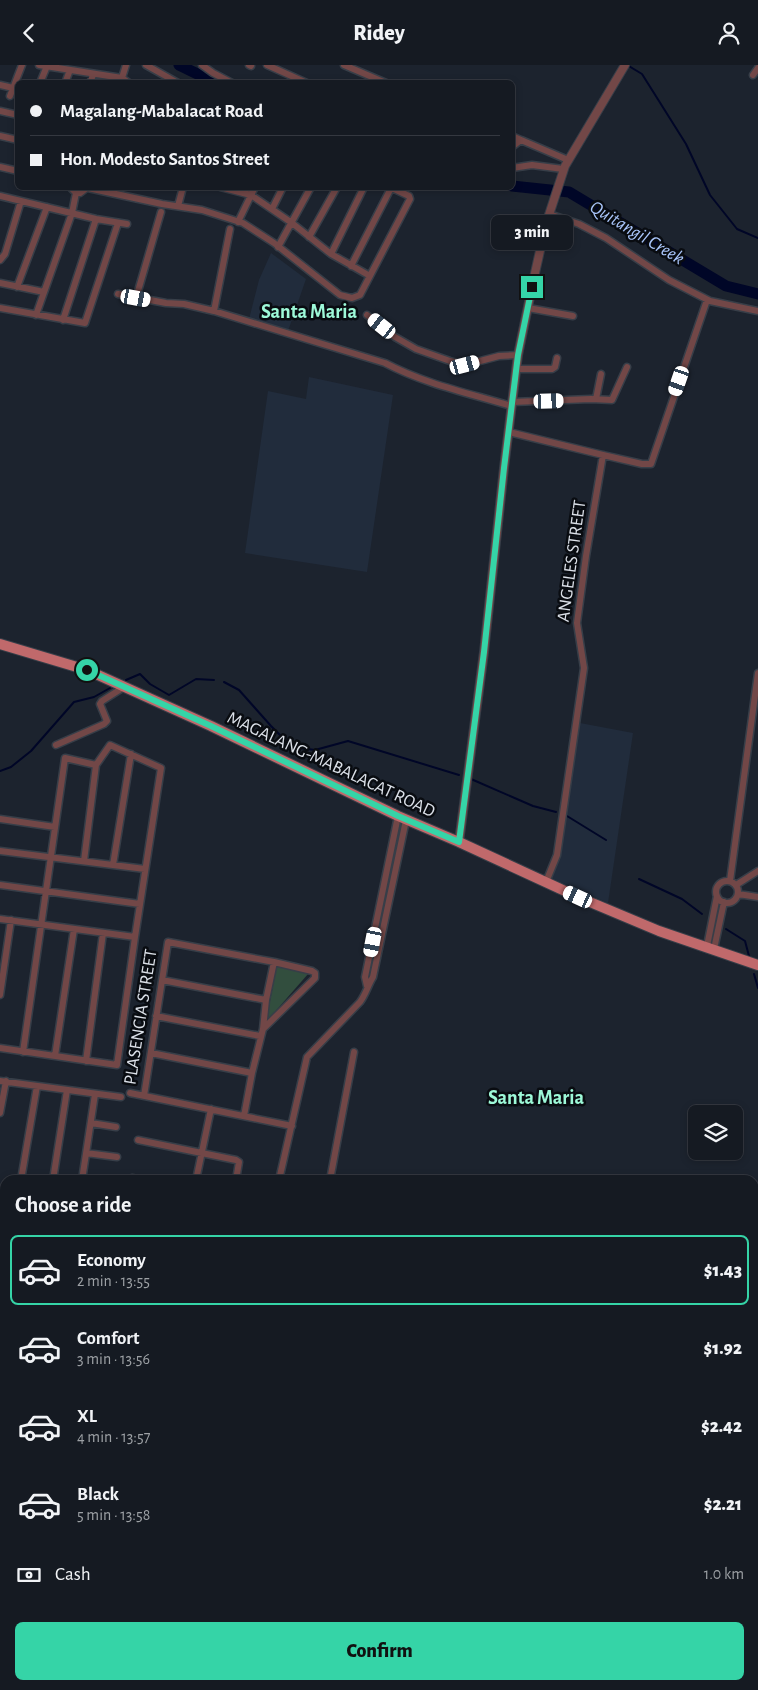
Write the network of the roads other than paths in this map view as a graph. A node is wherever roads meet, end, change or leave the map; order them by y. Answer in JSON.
{"nodes":[{"id":1,"x":22,"y":65,"type":"edge"},
{"id":2,"x":39,"y":65,"type":"edge"},
{"id":3,"x":126,"y":65,"type":"edge"},
{"id":4,"x":146,"y":65,"type":"edge"},
{"id":5,"x":202,"y":65,"type":"edge"},
{"id":6,"x":267,"y":65,"type":"edge"},
{"id":7,"x":344,"y":65,"type":"edge"},
{"id":8,"x":46,"y":66,"type":"junction"},
{"id":9,"x":624,"y":67,"type":"edge"},
{"id":10,"x":758,"y":68,"type":"edge"},
{"id":11,"x":70,"y":71,"type":"junction"},
{"id":12,"x":93,"y":75,"type":"junction"},
{"id":13,"x":753,"y":75,"type":"dead end"},
{"id":14,"x":16,"y":80,"type":"edge"},
{"id":15,"x":41,"y":80,"type":"edge"},
{"id":16,"x":66,"y":80,"type":"edge"},
{"id":17,"x":91,"y":80,"type":"edge"},
{"id":18,"x":116,"y":80,"type":"edge"},
{"id":19,"x":121,"y":80,"type":"edge"},
{"id":20,"x":173,"y":80,"type":"edge"},
{"id":21,"x":226,"y":80,"type":"edge"},
{"id":22,"x":301,"y":80,"type":"edge"},
{"id":23,"x":379,"y":80,"type":"edge"},
{"id":24,"x":15,"y":83,"type":"edge"},
{"id":25,"x":0,"y":85,"type":"edge"},
{"id":26,"x":13,"y":88,"type":"junction"},
{"id":27,"x":10,"y":96,"type":"dead end"},
{"id":28,"x":0,"y":111,"type":"edge"},
{"id":29,"x":15,"y":114,"type":"edge"},
{"id":30,"x":0,"y":136,"type":"edge"},
{"id":31,"x":515,"y":137,"type":"edge"},
{"id":32,"x":15,"y":139,"type":"edge"},
{"id":33,"x":522,"y":140,"type":"junction"},
{"id":34,"x":515,"y":145,"type":"edge"},
{"id":35,"x":568,"y":160,"type":"junction"},
{"id":36,"x":0,"y":167,"type":"edge"},
{"id":37,"x":515,"y":168,"type":"edge"},
{"id":38,"x":563,"y":169,"type":"junction"},
{"id":39,"x":15,"y":170,"type":"edge"},
{"id":40,"x":73,"y":190,"type":"edge"},
{"id":41,"x":86,"y":190,"type":"edge"},
{"id":42,"x":102,"y":190,"type":"edge"},
{"id":43,"x":181,"y":190,"type":"edge"},
{"id":44,"x":232,"y":190,"type":"edge"},
{"id":45,"x":254,"y":190,"type":"edge"},
{"id":46,"x":282,"y":190,"type":"edge"},
{"id":47,"x":309,"y":190,"type":"edge"},
{"id":48,"x":335,"y":190,"type":"edge"},
{"id":49,"x":363,"y":190,"type":"edge"},
{"id":50,"x":390,"y":190,"type":"edge"},
{"id":51,"x":396,"y":190,"type":"edge"},
{"id":52,"x":252,"y":195,"type":"junction"},
{"id":53,"x":0,"y":196,"type":"edge"},
{"id":54,"x":21,"y":201,"type":"junction"},
{"id":55,"x":47,"y":207,"type":"junction"},
{"id":56,"x":178,"y":207,"type":"junction"},
{"id":57,"x":272,"y":209,"type":"junction"},
{"id":58,"x":161,"y":211,"type":"dead end"},
{"id":59,"x":72,"y":213,"type":"junction"},
{"id":60,"x":550,"y":214,"type":"junction"},
{"id":61,"x":96,"y":219,"type":"junction"},
{"id":62,"x":238,"y":221,"type":"junction"},
{"id":63,"x":118,"y":223,"type":"junction"},
{"id":64,"x":292,"y":223,"type":"junction"},
{"id":65,"x":127,"y":225,"type":"dead end"},
{"id":66,"x":230,"y":229,"type":"dead end"},
{"id":67,"x":309,"y":237,"type":"junction"},
{"id":68,"x":278,"y":247,"type":"junction"},
{"id":69,"x":331,"y":254,"type":"junction"},
{"id":70,"x":0,"y":260,"type":"edge"},
{"id":71,"x":351,"y":266,"type":"junction"},
{"id":72,"x":370,"y":276,"type":"junction"},
{"id":73,"x":0,"y":283,"type":"edge"},
{"id":74,"x":17,"y":287,"type":"junction"},
{"id":75,"x":44,"y":292,"type":"junction"},
{"id":76,"x":118,"y":294,"type":"dead end"},
{"id":77,"x":136,"y":298,"type":"junction"},
{"id":78,"x":707,"y":299,"type":"junction"},
{"id":79,"x":0,"y":308,"type":"edge"},
{"id":80,"x":528,"y":308,"type":"junction"},
{"id":81,"x":214,"y":311,"type":"junction"},
{"id":82,"x":758,"y":311,"type":"edge"},
{"id":83,"x":36,"y":315,"type":"junction"},
{"id":84,"x":368,"y":315,"type":"dead end"},
{"id":85,"x":573,"y":316,"type":"dead end"},
{"id":86,"x":63,"y":320,"type":"junction"},
{"id":87,"x":518,"y":355,"type":"junction"},
{"id":88,"x":557,"y":359,"type":"dead end"},
{"id":89,"x":627,"y":367,"type":"dead end"},
{"id":90,"x":517,"y":369,"type":"junction"},
{"id":91,"x":601,"y":374,"type":"dead end"},
{"id":92,"x":596,"y":399,"type":"junction"},
{"id":93,"x":512,"y":404,"type":"junction"},
{"id":94,"x":509,"y":432,"type":"junction"},
{"id":95,"x":603,"y":455,"type":"junction"},
{"id":96,"x":0,"y":644,"type":"edge"},
{"id":97,"x":758,"y":673,"type":"edge"},
{"id":98,"x":124,"y":687,"type":"junction"},
{"id":99,"x":56,"y":745,"type":"dead end"},
{"id":100,"x":130,"y":754,"type":"junction"},
{"id":101,"x":96,"y":765,"type":"junction"},
{"id":102,"x":402,"y":818,"type":"junction"},
{"id":103,"x":0,"y":819,"type":"edge"},
{"id":104,"x":55,"y":827,"type":"junction"},
{"id":105,"x":395,"y":830,"type":"junction"},
{"id":106,"x":403,"y":833,"type":"junction"},
{"id":107,"x":459,"y":842,"type":"junction"},
{"id":108,"x":0,"y":851,"type":"edge"},
{"id":109,"x":51,"y":857,"type":"junction"},
{"id":110,"x":84,"y":861,"type":"junction"},
{"id":111,"x":113,"y":865,"type":"junction"},
{"id":112,"x":145,"y":869,"type":"junction"},
{"id":113,"x":758,"y":871,"type":"edge"},
{"id":114,"x":546,"y":882,"type":"junction"},
{"id":115,"x":733,"y":883,"type":"junction"},
{"id":116,"x":0,"y":885,"type":"edge"},
{"id":117,"x":47,"y":891,"type":"junction"},
{"id":118,"x":738,"y":894,"type":"junction"},
{"id":119,"x":717,"y":897,"type":"junction"},
{"id":120,"x":758,"y":897,"type":"edge"},
{"id":121,"x":724,"y":902,"type":"junction"},
{"id":122,"x":140,"y":904,"type":"junction"},
{"id":123,"x":0,"y":919,"type":"edge"},
{"id":124,"x":11,"y":921,"type":"junction"},
{"id":125,"x":42,"y":925,"type":"junction"},
{"id":126,"x":74,"y":929,"type":"junction"},
{"id":127,"x":103,"y":933,"type":"junction"},
{"id":128,"x":135,"y":937,"type":"junction"},
{"id":129,"x":711,"y":944,"type":"junction"},
{"id":130,"x":274,"y":961,"type":"junction"},
{"id":131,"x":758,"y":965,"type":"edge"},
{"id":132,"x":162,"y":980,"type":"junction"},
{"id":133,"x":367,"y":986,"type":"junction"},
{"id":134,"x":0,"y":995,"type":"edge"},
{"id":135,"x":266,"y":1000,"type":"junction"},
{"id":136,"x":156,"y":1016,"type":"junction"},
{"id":137,"x":263,"y":1029,"type":"junction"},
{"id":138,"x":260,"y":1037,"type":"junction"},
{"id":139,"x":0,"y":1048,"type":"edge"},
{"id":140,"x":23,"y":1051,"type":"junction"},
{"id":141,"x":354,"y":1052,"type":"dead end"},
{"id":142,"x":151,"y":1053,"type":"junction"},
{"id":143,"x":55,"y":1056,"type":"junction"},
{"id":144,"x":86,"y":1061,"type":"junction"},
{"id":145,"x":252,"y":1073,"type":"junction"},
{"id":146,"x":3,"y":1081,"type":"edge"},
{"id":147,"x":37,"y":1086,"type":"junction"},
{"id":148,"x":67,"y":1090,"type":"junction"},
{"id":149,"x":130,"y":1093,"type":"dead end"},
{"id":150,"x":95,"y":1094,"type":"junction"},
{"id":151,"x":144,"y":1096,"type":"junction"},
{"id":152,"x":120,"y":1097,"type":"dead end"},
{"id":153,"x":211,"y":1109,"type":"junction"},
{"id":154,"x":0,"y":1113,"type":"edge"},
{"id":155,"x":244,"y":1116,"type":"junction"},
{"id":156,"x":91,"y":1123,"type":"junction"},
{"id":157,"x":292,"y":1126,"type":"junction"},
{"id":158,"x":116,"y":1127,"type":"dead end"},
{"id":159,"x":138,"y":1140,"type":"dead end"},
{"id":160,"x":86,"y":1153,"type":"junction"},
{"id":161,"x":202,"y":1153,"type":"junction"},
{"id":162,"x":117,"y":1157,"type":"dead end"},
{"id":163,"x":22,"y":1175,"type":"edge"},
{"id":164,"x":54,"y":1175,"type":"edge"},
{"id":165,"x":83,"y":1175,"type":"edge"},
{"id":166,"x":197,"y":1175,"type":"edge"},
{"id":167,"x":237,"y":1175,"type":"edge"},
{"id":168,"x":282,"y":1175,"type":"edge"},
{"id":169,"x":331,"y":1175,"type":"edge"}],
"edges":[{"from":1,"to":14,"type":"street"},
{"from":2,"to":8,"type":"street"},
{"from":3,"to":19,"type":"street"},
{"from":4,"to":20,"type":"street"},
{"from":5,"to":21,"type":"street"},
{"from":6,"to":22,"type":"street"},
{"from":7,"to":23,"type":"street"},
{"from":8,"to":11,"type":"street"},
{"from":8,"to":15,"type":"street"},
{"from":9,"to":35,"type":"street"},
{"from":10,"to":13,"type":"street"},
{"from":11,"to":12,"type":"street"},
{"from":11,"to":16,"type":"street"},
{"from":12,"to":17,"type":"street"},
{"from":12,"to":18,"type":"street"},
{"from":24,"to":26,"type":"street"},
{"from":25,"to":26,"type":"street"},
{"from":26,"to":27,"type":"street"},
{"from":28,"to":29,"type":"street"},
{"from":30,"to":32,"type":"street"},
{"from":31,"to":33,"type":"street"},
{"from":33,"to":34,"type":"street"},
{"from":33,"to":35,"type":"street"},
{"from":35,"to":38,"type":"street"},
{"from":36,"to":39,"type":"street"},
{"from":37,"to":38,"type":"street"},
{"from":38,"to":60,"type":"street"},
{"from":40,"to":41,"type":"street"},
{"from":40,"to":59,"type":"street"},
{"from":42,"to":56,"type":"street"},
{"from":43,"to":56,"type":"street"},
{"from":44,"to":52,"type":"street"},
{"from":45,"to":52,"type":"street"},
{"from":46,"to":57,"type":"street"},
{"from":47,"to":64,"type":"street"},
{"from":48,"to":67,"type":"street"},
{"from":49,"to":69,"type":"street"},
{"from":50,"to":71,"type":"street"},
{"from":51,"to":72,"type":"street"},
{"from":52,"to":57,"type":"street"},
{"from":52,"to":62,"type":"street"},
{"from":53,"to":54,"type":"street"},
{"from":54,"to":55,"type":"street"},
{"from":54,"to":70,"type":"street"},
{"from":55,"to":59,"type":"street"},
{"from":55,"to":74,"type":"street"},
{"from":56,"to":62,"type":"street"},
{"from":57,"to":64,"type":"street"},
{"from":58,"to":77,"type":"street"},
{"from":59,"to":61,"type":"street"},
{"from":59,"to":75,"type":"street"},
{"from":60,"to":78,"type":"street"},
{"from":60,"to":80,"type":"street"},
{"from":61,"to":63,"type":"street"},
{"from":61,"to":86,"type":"street"},
{"from":62,"to":68,"type":"street"},
{"from":63,"to":65,"type":"street"},
{"from":63,"to":86,"type":"street"},
{"from":64,"to":67,"type":"street"},
{"from":64,"to":68,"type":"street"},
{"from":66,"to":81,"type":"street"},
{"from":67,"to":69,"type":"street"},
{"from":68,"to":72,"type":"street"},
{"from":69,"to":71,"type":"street"},
{"from":71,"to":72,"type":"street"},
{"from":73,"to":74,"type":"street"},
{"from":74,"to":75,"type":"street"},
{"from":75,"to":83,"type":"street"},
{"from":76,"to":77,"type":"street"},
{"from":77,"to":81,"type":"street"},
{"from":78,"to":82,"type":"street"},
{"from":78,"to":95,"type":"street"},
{"from":79,"to":83,"type":"street"},
{"from":80,"to":85,"type":"street"},
{"from":80,"to":87,"type":"street"},
{"from":81,"to":93,"type":"street"},
{"from":83,"to":86,"type":"street"},
{"from":84,"to":87,"type":"street"},
{"from":87,"to":90,"type":"street"},
{"from":88,"to":90,"type":"street"},
{"from":89,"to":92,"type":"street"},
{"from":90,"to":93,"type":"street"},
{"from":91,"to":92,"type":"street"},
{"from":92,"to":93,"type":"street"},
{"from":93,"to":94,"type":"street"},
{"from":94,"to":95,"type":"street"},
{"from":94,"to":107,"type":"street"},
{"from":95,"to":114,"type":"street","name":"ANGELES STREET"},
{"from":96,"to":98,"type":"main road","name":"MAGALANG-MABALACAT ROAD"},
{"from":97,"to":115,"type":"street"},
{"from":98,"to":99,"type":"street"},
{"from":98,"to":102,"type":"main road","name":"MAGALANG-MABALACAT ROAD"},
{"from":100,"to":101,"type":"street"},
{"from":100,"to":111,"type":"street"},
{"from":100,"to":112,"type":"street"},
{"from":101,"to":104,"type":"street"},
{"from":101,"to":110,"type":"street"},
{"from":102,"to":105,"type":"street"},
{"from":102,"to":106,"type":"street"},
{"from":102,"to":107,"type":"main road","name":"MAGALANG-MABALACAT ROAD"},
{"from":103,"to":104,"type":"street"},
{"from":104,"to":109,"type":"street"},
{"from":105,"to":106,"type":"street"},
{"from":105,"to":133,"type":"street"},
{"from":106,"to":133,"type":"street"},
{"from":107,"to":114,"type":"main road","name":"MAGALANG-MABALACAT ROAD"},
{"from":108,"to":109,"type":"street"},
{"from":109,"to":110,"type":"street"},
{"from":109,"to":117,"type":"street"},
{"from":110,"to":111,"type":"street"},
{"from":111,"to":112,"type":"street"},
{"from":112,"to":122,"type":"street"},
{"from":113,"to":115,"type":"street"},
{"from":114,"to":129,"type":"main road","name":"MAGALANG-MABALACAT ROAD"},
{"from":115,"to":118,"type":"street"},
{"from":115,"to":119,"type":"street"},
{"from":116,"to":117,"type":"street"},
{"from":117,"to":122,"type":"street"},
{"from":117,"to":125,"type":"street"},
{"from":118,"to":120,"type":"street"},
{"from":118,"to":121,"type":"street"},
{"from":119,"to":121,"type":"street"},
{"from":119,"to":129,"type":"street"},
{"from":121,"to":129,"type":"street"},
{"from":122,"to":128,"type":"street"},
{"from":123,"to":124,"type":"street"},
{"from":124,"to":125,"type":"street"},
{"from":124,"to":134,"type":"street"},
{"from":125,"to":126,"type":"street"},
{"from":125,"to":140,"type":"street"},
{"from":126,"to":127,"type":"street"},
{"from":126,"to":143,"type":"street"},
{"from":127,"to":128,"type":"street"},
{"from":127,"to":144,"type":"street"},
{"from":128,"to":144,"type":"street"},
{"from":129,"to":131,"type":"main road","name":"MAGALANG-MABALACAT ROAD"},
{"from":130,"to":132,"type":"street","name":"PLASENCIA STREET"},
{"from":130,"to":135,"type":"street"},
{"from":130,"to":137,"type":"street"},
{"from":132,"to":135,"type":"street"},
{"from":132,"to":136,"type":"street","name":"PLASENCIA STREET"},
{"from":133,"to":157,"type":"street"},
{"from":135,"to":137,"type":"street"},
{"from":136,"to":138,"type":"street"},
{"from":136,"to":142,"type":"street","name":"PLASENCIA STREET"},
{"from":137,"to":138,"type":"street"},
{"from":138,"to":145,"type":"street"},
{"from":139,"to":140,"type":"street"},
{"from":140,"to":143,"type":"street"},
{"from":141,"to":169,"type":"street"},
{"from":142,"to":145,"type":"street"},
{"from":142,"to":151,"type":"street","name":"PLASENCIA STREET"},
{"from":143,"to":144,"type":"street"},
{"from":145,"to":155,"type":"street"},
{"from":146,"to":147,"type":"street"},
{"from":146,"to":154,"type":"street"},
{"from":147,"to":148,"type":"street"},
{"from":147,"to":163,"type":"street"},
{"from":148,"to":150,"type":"street"},
{"from":148,"to":164,"type":"street"},
{"from":149,"to":151,"type":"street"},
{"from":150,"to":152,"type":"street"},
{"from":150,"to":156,"type":"street"},
{"from":151,"to":153,"type":"street"},
{"from":153,"to":155,"type":"street"},
{"from":153,"to":161,"type":"street"},
{"from":155,"to":157,"type":"street"},
{"from":156,"to":158,"type":"street"},
{"from":156,"to":160,"type":"street"},
{"from":157,"to":168,"type":"street"},
{"from":159,"to":161,"type":"street"},
{"from":160,"to":162,"type":"street"},
{"from":160,"to":165,"type":"street"},
{"from":161,"to":166,"type":"street"},
{"from":161,"to":167,"type":"street"}]}
